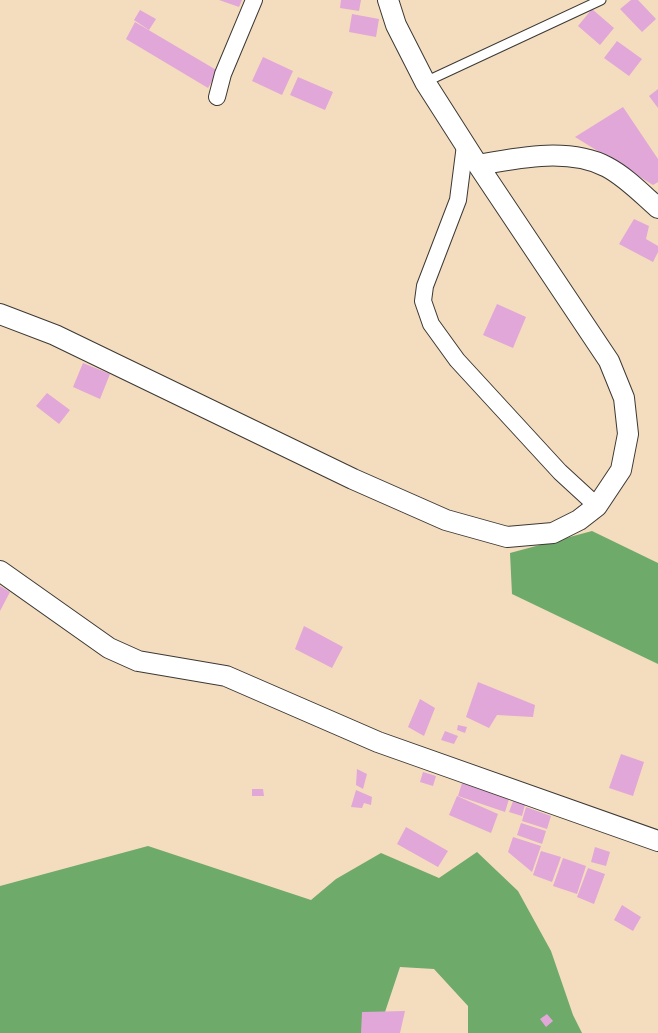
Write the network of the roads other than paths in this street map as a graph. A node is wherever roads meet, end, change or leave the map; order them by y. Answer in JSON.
{"nodes":[{"id":1,"x":254,"y":0,"type":"edge"},
{"id":2,"x":388,"y":0,"type":"edge"},
{"id":3,"x":602,"y":0,"type":"edge"},
{"id":4,"x":426,"y":82,"type":"junction"},
{"id":5,"x":217,"y":97,"type":"dead end"},
{"id":6,"x":465,"y":145,"type":"junction"},
{"id":7,"x":478,"y":165,"type":"junction"},
{"id":8,"x":658,"y":208,"type":"edge"},
{"id":9,"x":0,"y":314,"type":"edge"},
{"id":10,"x":597,"y":506,"type":"junction"},
{"id":11,"x":0,"y":571,"type":"edge"},
{"id":12,"x":658,"y":841,"type":"edge"}],
"edges":[{"from":1,"to":5,"type":"street"},
{"from":2,"to":4,"type":"street"},
{"from":3,"to":4,"type":"lane"},
{"from":4,"to":6,"type":"street"},
{"from":6,"to":7,"type":"street"},
{"from":6,"to":10,"type":"street"},
{"from":7,"to":8,"type":"street"},
{"from":7,"to":10,"type":"street"},
{"from":9,"to":10,"type":"street"},
{"from":11,"to":12,"type":"street"}]}
